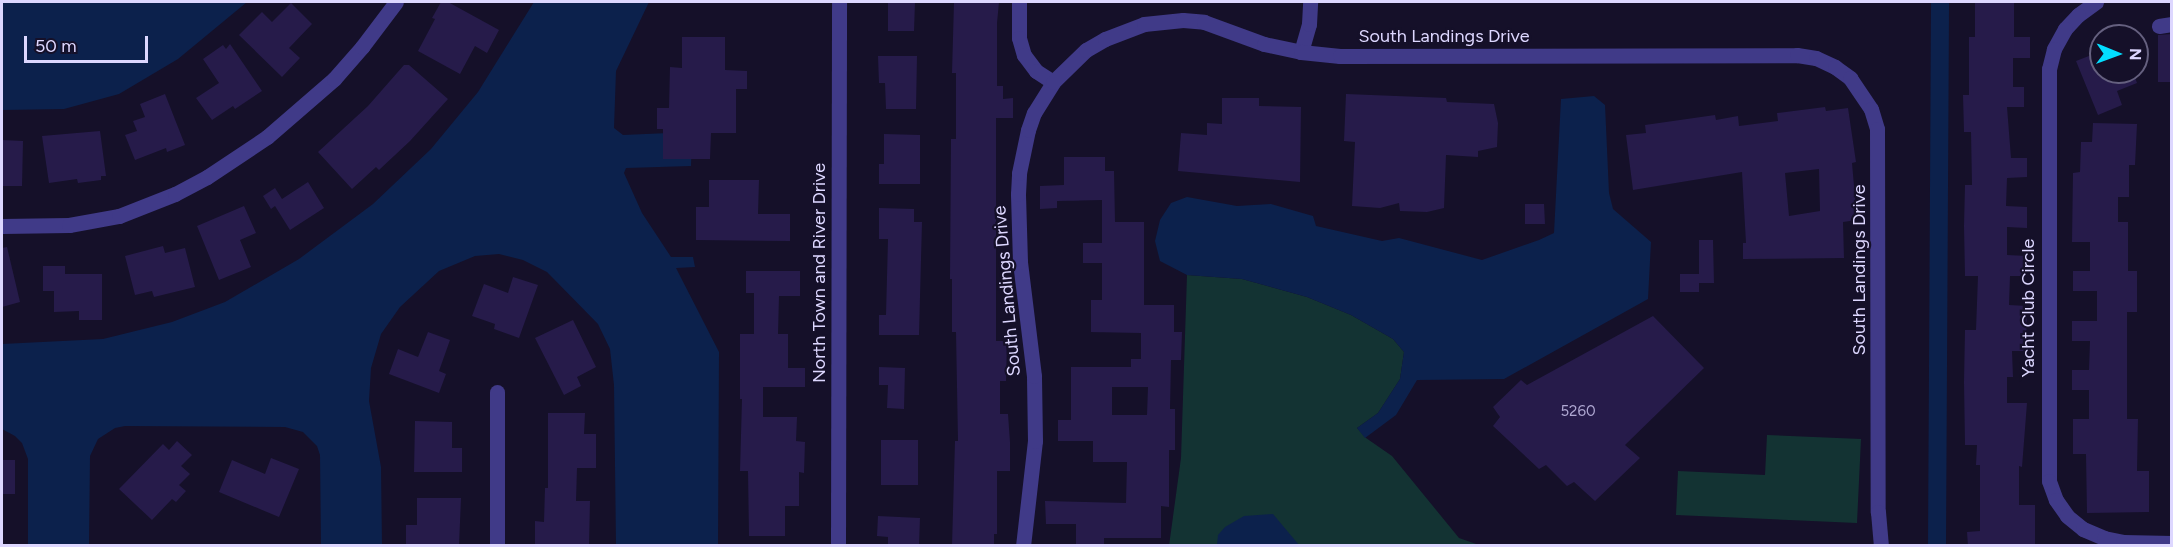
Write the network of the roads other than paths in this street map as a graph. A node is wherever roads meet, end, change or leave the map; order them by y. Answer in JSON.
{"nodes":[{"id":1,"x":396,"y":2,"type":"edge"},
{"id":2,"x":839,"y":2,"type":"edge"},
{"id":3,"x":1019,"y":2,"type":"edge"},
{"id":4,"x":1310,"y":2,"type":"edge"},
{"id":5,"x":2092,"y":2,"type":"edge"},
{"id":6,"x":1301,"y":52,"type":"junction"},
{"id":7,"x":1053,"y":82,"type":"junction"},
{"id":8,"x":2,"y":226,"type":"edge"},
{"id":9,"x":497,"y":392,"type":"dead end"},
{"id":10,"x":2172,"y":543,"type":"edge"},
{"id":11,"x":497,"y":546,"type":"edge"},
{"id":12,"x":838,"y":546,"type":"edge"},
{"id":13,"x":1023,"y":546,"type":"edge"},
{"id":14,"x":1881,"y":546,"type":"edge"}],
"edges":[{"from":1,"to":8,"type":"street"},
{"from":2,"to":12,"type":"street","name":"North Town and River Drive"},
{"from":3,"to":7,"type":"street"},
{"from":4,"to":6,"type":"street"},
{"from":5,"to":10,"type":"street","name":"Yacht Club Circle"},
{"from":6,"to":7,"type":"street","name":"South Landings Drive"},
{"from":6,"to":14,"type":"street","name":"South Landings Drive"},
{"from":7,"to":13,"type":"street","name":"South Landings Drive"},
{"from":9,"to":11,"type":"street"}]}
